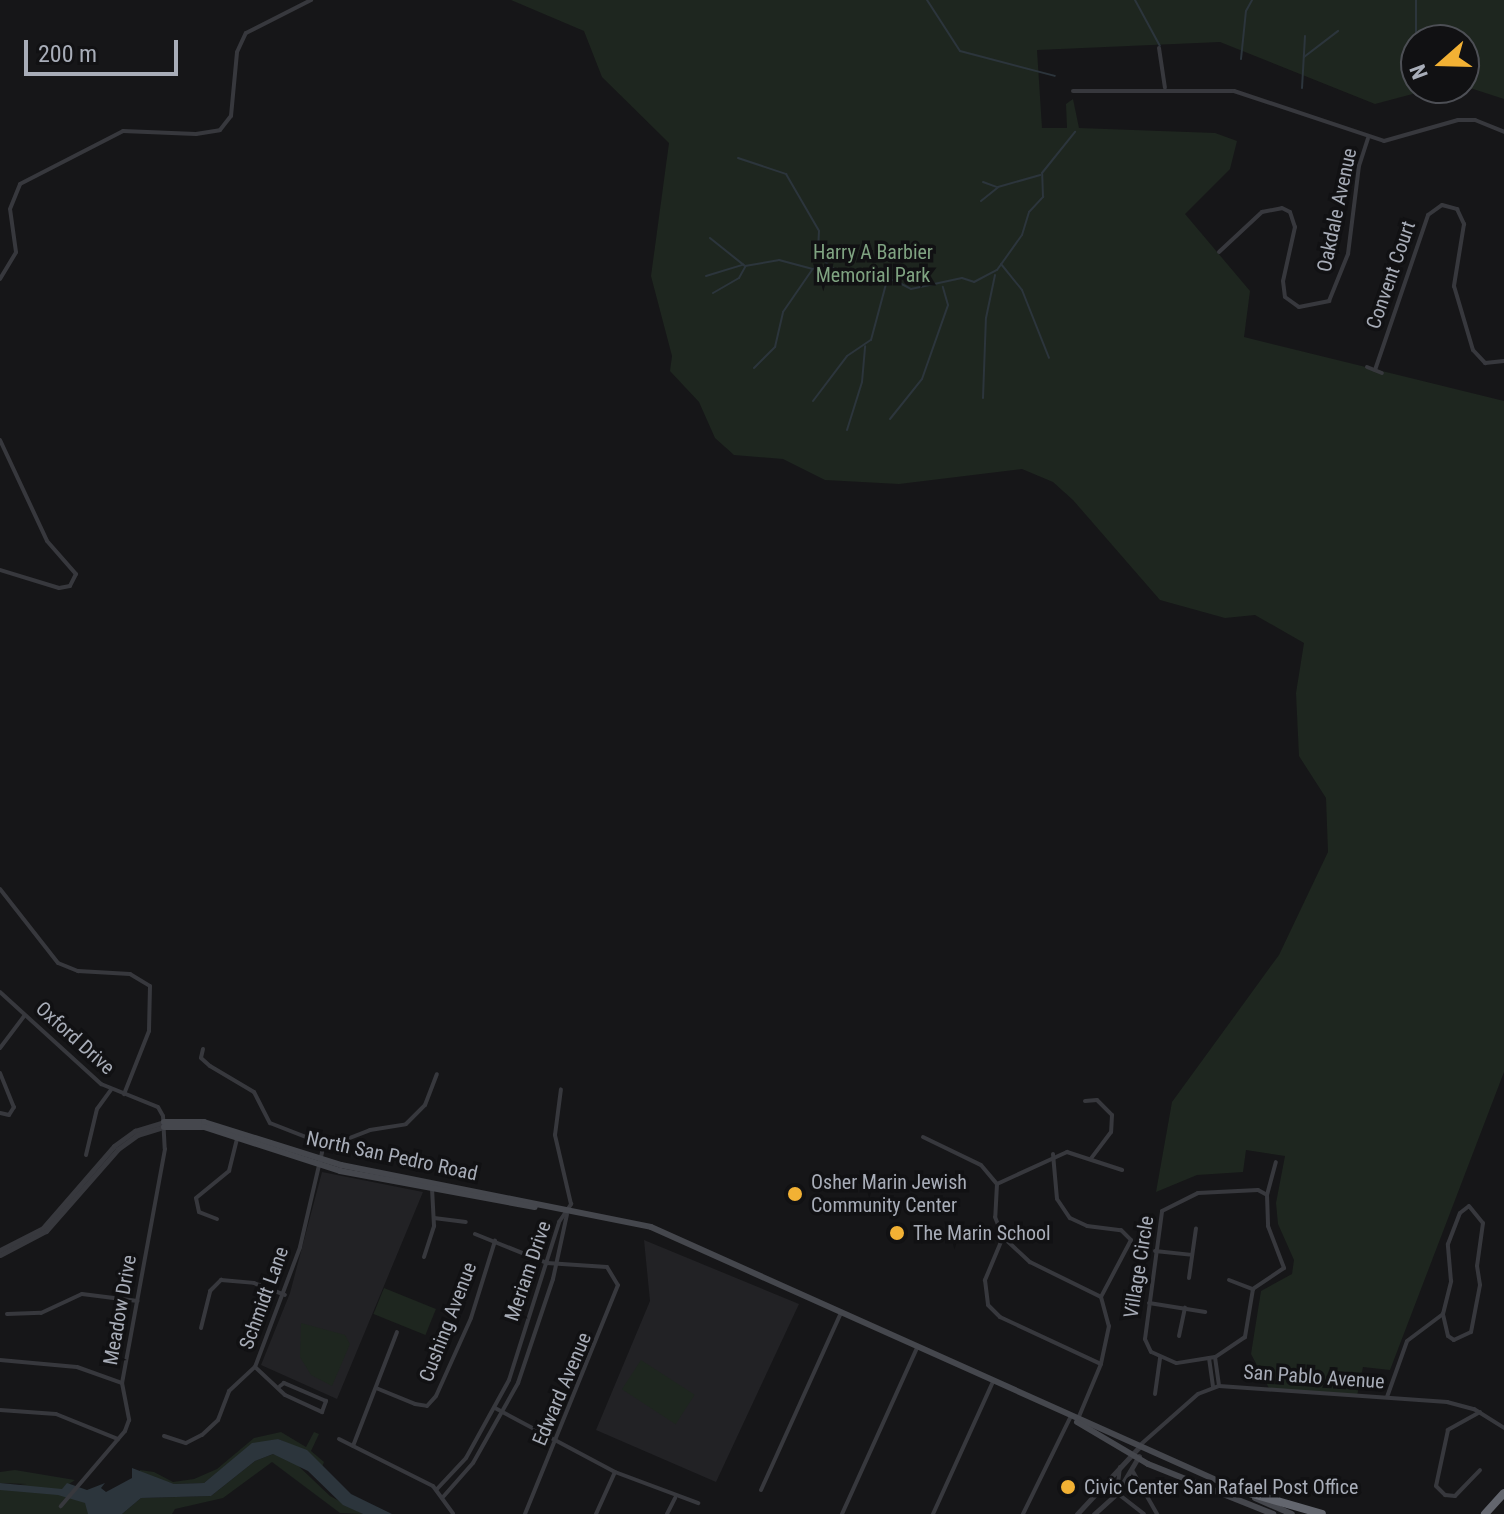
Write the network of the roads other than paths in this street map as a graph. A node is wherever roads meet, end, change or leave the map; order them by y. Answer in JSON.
{"nodes":[{"id":1,"x":311,"y":0,"type":"edge"},
{"id":2,"x":1159,"y":48,"type":"dead end"},
{"id":3,"x":1165,"y":88,"type":"junction"},
{"id":4,"x":1073,"y":91,"type":"dead end"},
{"id":5,"x":1504,"y":132,"type":"edge"},
{"id":6,"x":1368,"y":138,"type":"junction"},
{"id":7,"x":1219,"y":252,"type":"dead end"},
{"id":8,"x":0,"y":279,"type":"edge"},
{"id":9,"x":1504,"y":361,"type":"edge"},
{"id":10,"x":1367,"y":367,"type":"dead end"},
{"id":11,"x":1375,"y":370,"type":"junction"},
{"id":12,"x":1382,"y":373,"type":"dead end"},
{"id":13,"x":0,"y":440,"type":"edge"},
{"id":14,"x":0,"y":570,"type":"edge"},
{"id":15,"x":0,"y":889,"type":"edge"},
{"id":16,"x":0,"y":992,"type":"edge"},
{"id":17,"x":25,"y":1015,"type":"junction"},
{"id":18,"x":0,"y":1048,"type":"edge"},
{"id":19,"x":203,"y":1049,"type":"dead end"},
{"id":20,"x":0,"y":1073,"type":"edge"},
{"id":21,"x":437,"y":1074,"type":"dead end"},
{"id":22,"x":561,"y":1089,"type":"dead end"},
{"id":23,"x":111,"y":1090,"type":"junction"},
{"id":24,"x":124,"y":1095,"type":"junction"},
{"id":25,"x":1085,"y":1101,"type":"dead end"},
{"id":26,"x":0,"y":1113,"type":"edge"},
{"id":27,"x":164,"y":1125,"type":"junction"},
{"id":28,"x":238,"y":1136,"type":"junction"},
{"id":29,"x":923,"y":1137,"type":"dead end"},
{"id":30,"x":324,"y":1144,"type":"junction"},
{"id":31,"x":1053,"y":1154,"type":"junction"},
{"id":32,"x":86,"y":1155,"type":"dead end"},
{"id":33,"x":1091,"y":1159,"type":"junction"},
{"id":34,"x":319,"y":1162,"type":"junction"},
{"id":35,"x":1276,"y":1162,"type":"dead end"},
{"id":36,"x":1122,"y":1170,"type":"dead end"},
{"id":37,"x":997,"y":1184,"type":"junction"},
{"id":38,"x":432,"y":1186,"type":"junction"},
{"id":39,"x":1267,"y":1195,"type":"junction"},
{"id":40,"x":567,"y":1212,"type":"junction"},
{"id":41,"x":434,"y":1218,"type":"junction"},
{"id":42,"x":217,"y":1219,"type":"dead end"},
{"id":43,"x":466,"y":1222,"type":"dead end"},
{"id":44,"x":1196,"y":1228,"type":"dead end"},
{"id":45,"x":475,"y":1234,"type":"dead end"},
{"id":46,"x":1003,"y":1237,"type":"junction"},
{"id":47,"x":495,"y":1241,"type":"junction"},
{"id":48,"x":1155,"y":1251,"type":"junction"},
{"id":49,"x":0,"y":1252,"type":"edge"},
{"id":50,"x":1193,"y":1255,"type":"junction"},
{"id":51,"x":424,"y":1257,"type":"dead end"},
{"id":52,"x":547,"y":1263,"type":"junction"},
{"id":53,"x":557,"y":1264,"type":"junction"},
{"id":54,"x":1189,"y":1278,"type":"dead end"},
{"id":55,"x":1229,"y":1280,"type":"dead end"},
{"id":56,"x":1253,"y":1289,"type":"junction"},
{"id":57,"x":285,"y":1295,"type":"junction"},
{"id":58,"x":1101,"y":1297,"type":"junction"},
{"id":59,"x":138,"y":1301,"type":"junction"},
{"id":60,"x":1149,"y":1303,"type":"junction"},
{"id":61,"x":1185,"y":1308,"type":"junction"},
{"id":62,"x":1205,"y":1312,"type":"dead end"},
{"id":63,"x":841,"y":1313,"type":"junction"},
{"id":64,"x":7,"y":1314,"type":"dead end"},
{"id":65,"x":1443,"y":1314,"type":"junction"},
{"id":66,"x":201,"y":1328,"type":"dead end"},
{"id":67,"x":397,"y":1332,"type":"dead end"},
{"id":68,"x":1179,"y":1336,"type":"dead end"},
{"id":69,"x":917,"y":1348,"type":"junction"},
{"id":70,"x":1160,"y":1357,"type":"junction"},
{"id":71,"x":1212,"y":1357,"type":"junction"},
{"id":72,"x":0,"y":1360,"type":"edge"},
{"id":73,"x":1101,"y":1364,"type":"junction"},
{"id":74,"x":255,"y":1367,"type":"junction"},
{"id":75,"x":993,"y":1382,"type":"junction"},
{"id":76,"x":122,"y":1383,"type":"junction"},
{"id":77,"x":280,"y":1386,"type":"junction"},
{"id":78,"x":1216,"y":1387,"type":"junction"},
{"id":79,"x":376,"y":1388,"type":"junction"},
{"id":80,"x":1155,"y":1394,"type":"dead end"},
{"id":81,"x":1387,"y":1397,"type":"junction"},
{"id":82,"x":495,"y":1408,"type":"junction"},
{"id":83,"x":0,"y":1410,"type":"edge"},
{"id":84,"x":502,"y":1412,"type":"junction"},
{"id":85,"x":1480,"y":1412,"type":"junction"},
{"id":86,"x":1074,"y":1420,"type":"junction"},
{"id":87,"x":1504,"y":1428,"type":"edge"},
{"id":88,"x":164,"y":1436,"type":"dead end"},
{"id":89,"x":118,"y":1439,"type":"junction"},
{"id":90,"x":339,"y":1439,"type":"dead end"},
{"id":91,"x":556,"y":1443,"type":"junction"},
{"id":92,"x":353,"y":1446,"type":"junction"},
{"id":93,"x":1139,"y":1447,"type":"junction"},
{"id":94,"x":1130,"y":1455,"type":"junction"},
{"id":95,"x":1139,"y":1459,"type":"junction"},
{"id":96,"x":1120,"y":1466,"type":"junction"},
{"id":97,"x":1132,"y":1470,"type":"junction"},
{"id":98,"x":1480,"y":1470,"type":"dead end"},
{"id":99,"x":615,"y":1472,"type":"junction"},
{"id":100,"x":1120,"y":1484,"type":"junction"},
{"id":101,"x":1101,"y":1485,"type":"junction"},
{"id":102,"x":437,"y":1489,"type":"junction"},
{"id":103,"x":761,"y":1490,"type":"dead end"},
{"id":104,"x":1242,"y":1491,"type":"junction"},
{"id":105,"x":1117,"y":1493,"type":"junction"},
{"id":106,"x":1503,"y":1493,"type":"edge"},
{"id":107,"x":1142,"y":1494,"type":"junction"},
{"id":108,"x":443,"y":1497,"type":"junction"},
{"id":109,"x":675,"y":1498,"type":"junction"},
{"id":110,"x":698,"y":1503,"type":"dead end"},
{"id":111,"x":61,"y":1506,"type":"dead end"},
{"id":112,"x":453,"y":1514,"type":"edge"},
{"id":113,"x":525,"y":1514,"type":"edge"},
{"id":114,"x":596,"y":1514,"type":"edge"},
{"id":115,"x":667,"y":1514,"type":"edge"},
{"id":116,"x":842,"y":1514,"type":"edge"},
{"id":117,"x":933,"y":1514,"type":"edge"},
{"id":118,"x":1023,"y":1514,"type":"edge"},
{"id":119,"x":1077,"y":1514,"type":"edge"},
{"id":120,"x":1094,"y":1514,"type":"edge"},
{"id":121,"x":1144,"y":1514,"type":"edge"},
{"id":122,"x":1157,"y":1514,"type":"edge"},
{"id":123,"x":1273,"y":1514,"type":"edge"},
{"id":124,"x":1292,"y":1514,"type":"edge"},
{"id":125,"x":1322,"y":1514,"type":"edge"},
{"id":126,"x":1484,"y":1514,"type":"edge"}],
"edges":[{"from":1,"to":8,"type":"street"},
{"from":2,"to":3,"type":"street"},
{"from":3,"to":4,"type":"street"},
{"from":3,"to":6,"type":"street"},
{"from":5,"to":6,"type":"street"},
{"from":6,"to":7,"type":"street","name":"Oakdale Avenue"},
{"from":9,"to":11,"type":"street","name":"Convent Court"},
{"from":10,"to":11,"type":"street"},
{"from":11,"to":12,"type":"street"},
{"from":13,"to":14,"type":"street"},
{"from":15,"to":24,"type":"street"},
{"from":16,"to":17,"type":"street","name":"Oxford Drive"},
{"from":17,"to":18,"type":"street"},
{"from":17,"to":23,"type":"street","name":"Oxford Drive"},
{"from":19,"to":30,"type":"street"},
{"from":20,"to":26,"type":"street"},
{"from":21,"to":30,"type":"street"},
{"from":22,"to":40,"type":"street"},
{"from":23,"to":24,"type":"street","name":"Oxford Drive"},
{"from":23,"to":32,"type":"street"},
{"from":24,"to":27,"type":"street","name":"Oxford Drive"},
{"from":25,"to":33,"type":"street"},
{"from":27,"to":28,"type":"main road","name":"North San Pedro Road"},
{"from":27,"to":49,"type":"street","name":"North San Pedro Road"},
{"from":27,"to":59,"type":"street","name":"Meadow Drive"},
{"from":28,"to":34,"type":"main road","name":"North San Pedro Road"},
{"from":28,"to":42,"type":"street"},
{"from":29,"to":37,"type":"street"},
{"from":30,"to":34,"type":"street","name":"Schmidt Lane"},
{"from":31,"to":33,"type":"street"},
{"from":31,"to":37,"type":"street"},
{"from":31,"to":58,"type":"street"},
{"from":33,"to":36,"type":"street"},
{"from":34,"to":38,"type":"main road","name":"North San Pedro Road"},
{"from":34,"to":57,"type":"street","name":"Schmidt Lane"},
{"from":35,"to":39,"type":"street"},
{"from":37,"to":46,"type":"street"},
{"from":38,"to":40,"type":"main road","name":"North San Pedro Road"},
{"from":38,"to":41,"type":"street"},
{"from":39,"to":48,"type":"street","name":"Village Circle"},
{"from":39,"to":56,"type":"street"},
{"from":40,"to":52,"type":"street","name":"Meriam Drive"},
{"from":40,"to":53,"type":"street","name":"Meriam Drive"},
{"from":40,"to":63,"type":"main road","name":"North San Pedro Road"},
{"from":41,"to":43,"type":"street"},
{"from":41,"to":51,"type":"street"},
{"from":44,"to":50,"type":"street"},
{"from":45,"to":47,"type":"street"},
{"from":46,"to":58,"type":"street"},
{"from":46,"to":73,"type":"street"},
{"from":47,"to":52,"type":"street"},
{"from":47,"to":79,"type":"street","name":"Cushing Avenue"},
{"from":48,"to":50,"type":"street"},
{"from":48,"to":60,"type":"street","name":"Village Circle"},
{"from":50,"to":54,"type":"street"},
{"from":52,"to":53,"type":"street"},
{"from":52,"to":82,"type":"street","name":"Meriam Drive"},
{"from":53,"to":84,"type":"street","name":"Meriam Drive"},
{"from":53,"to":91,"type":"street","name":"Edward Avenue"},
{"from":55,"to":56,"type":"street"},
{"from":56,"to":71,"type":"street"},
{"from":57,"to":66,"type":"street"},
{"from":57,"to":74,"type":"street","name":"Schmidt Lane"},
{"from":58,"to":73,"type":"street"},
{"from":59,"to":64,"type":"street"},
{"from":59,"to":76,"type":"street","name":"Meadow Drive"},
{"from":60,"to":61,"type":"street"},
{"from":60,"to":70,"type":"street","name":"Village Circle"},
{"from":61,"to":62,"type":"street"},
{"from":61,"to":68,"type":"street"},
{"from":63,"to":69,"type":"main road","name":"North San Pedro Road"},
{"from":63,"to":103,"type":"street"},
{"from":65,"to":65,"type":"street"},
{"from":65,"to":81,"type":"street"},
{"from":67,"to":79,"type":"street"},
{"from":69,"to":75,"type":"main road","name":"North San Pedro Road"},
{"from":69,"to":116,"type":"street"},
{"from":70,"to":71,"type":"street"},
{"from":70,"to":80,"type":"street"},
{"from":71,"to":78,"type":"street"},
{"from":72,"to":76,"type":"street"},
{"from":73,"to":86,"type":"street"},
{"from":74,"to":77,"type":"street"},
{"from":74,"to":88,"type":"street","name":"Schmidt Lane"},
{"from":75,"to":86,"type":"main road","name":"North San Pedro Road"},
{"from":75,"to":117,"type":"street"},
{"from":76,"to":89,"type":"street","name":"Meadow Drive"},
{"from":77,"to":77,"type":"street"},
{"from":78,"to":81,"type":"street","name":"San Pablo Avenue"},
{"from":78,"to":93,"type":"street"},
{"from":79,"to":92,"type":"street"},
{"from":81,"to":85,"type":"street","name":"San Pablo Avenue"},
{"from":82,"to":84,"type":"street"},
{"from":82,"to":102,"type":"street","name":"Meriam Drive"},
{"from":83,"to":89,"type":"street"},
{"from":84,"to":91,"type":"street"},
{"from":84,"to":108,"type":"street","name":"Meriam Drive"},
{"from":85,"to":87,"type":"street","name":"San Pablo Avenue"},
{"from":85,"to":98,"type":"street"},
{"from":86,"to":93,"type":"main road","name":"North San Pedro Road"},
{"from":86,"to":94,"type":"main road","name":"North San Pedro Road"},
{"from":86,"to":118,"type":"street"},
{"from":89,"to":111,"type":"street"},
{"from":90,"to":92,"type":"street"},
{"from":91,"to":99,"type":"street"},
{"from":91,"to":113,"type":"street","name":"Edward Avenue"},
{"from":92,"to":102,"type":"street"},
{"from":93,"to":94,"type":"street"},
{"from":93,"to":95,"type":"street"},
{"from":93,"to":104,"type":"main road","name":"North San Pedro Road"},
{"from":94,"to":95,"type":"main road","name":"North San Pedro Road"},
{"from":94,"to":96,"type":"street"},
{"from":95,"to":97,"type":"street"},
{"from":95,"to":123,"type":"main road","name":"North San Pedro Road"},
{"from":96,"to":100,"type":"street"},
{"from":96,"to":101,"type":"street"},
{"from":97,"to":100,"type":"street"},
{"from":97,"to":107,"type":"street"},
{"from":99,"to":109,"type":"street"},
{"from":99,"to":114,"type":"street"},
{"from":100,"to":101,"type":"street"},
{"from":100,"to":105,"type":"street"},
{"from":100,"to":107,"type":"street"},
{"from":101,"to":119,"type":"street"},
{"from":102,"to":108,"type":"street"},
{"from":104,"to":124,"type":"main road","name":"North San Pedro Road"},
{"from":104,"to":125,"type":"highway"},
{"from":105,"to":120,"type":"street"},
{"from":105,"to":121,"type":"street"},
{"from":106,"to":126,"type":"highway"},
{"from":107,"to":122,"type":"street"},
{"from":108,"to":112,"type":"street"},
{"from":109,"to":110,"type":"street"},
{"from":109,"to":115,"type":"street"}]}
